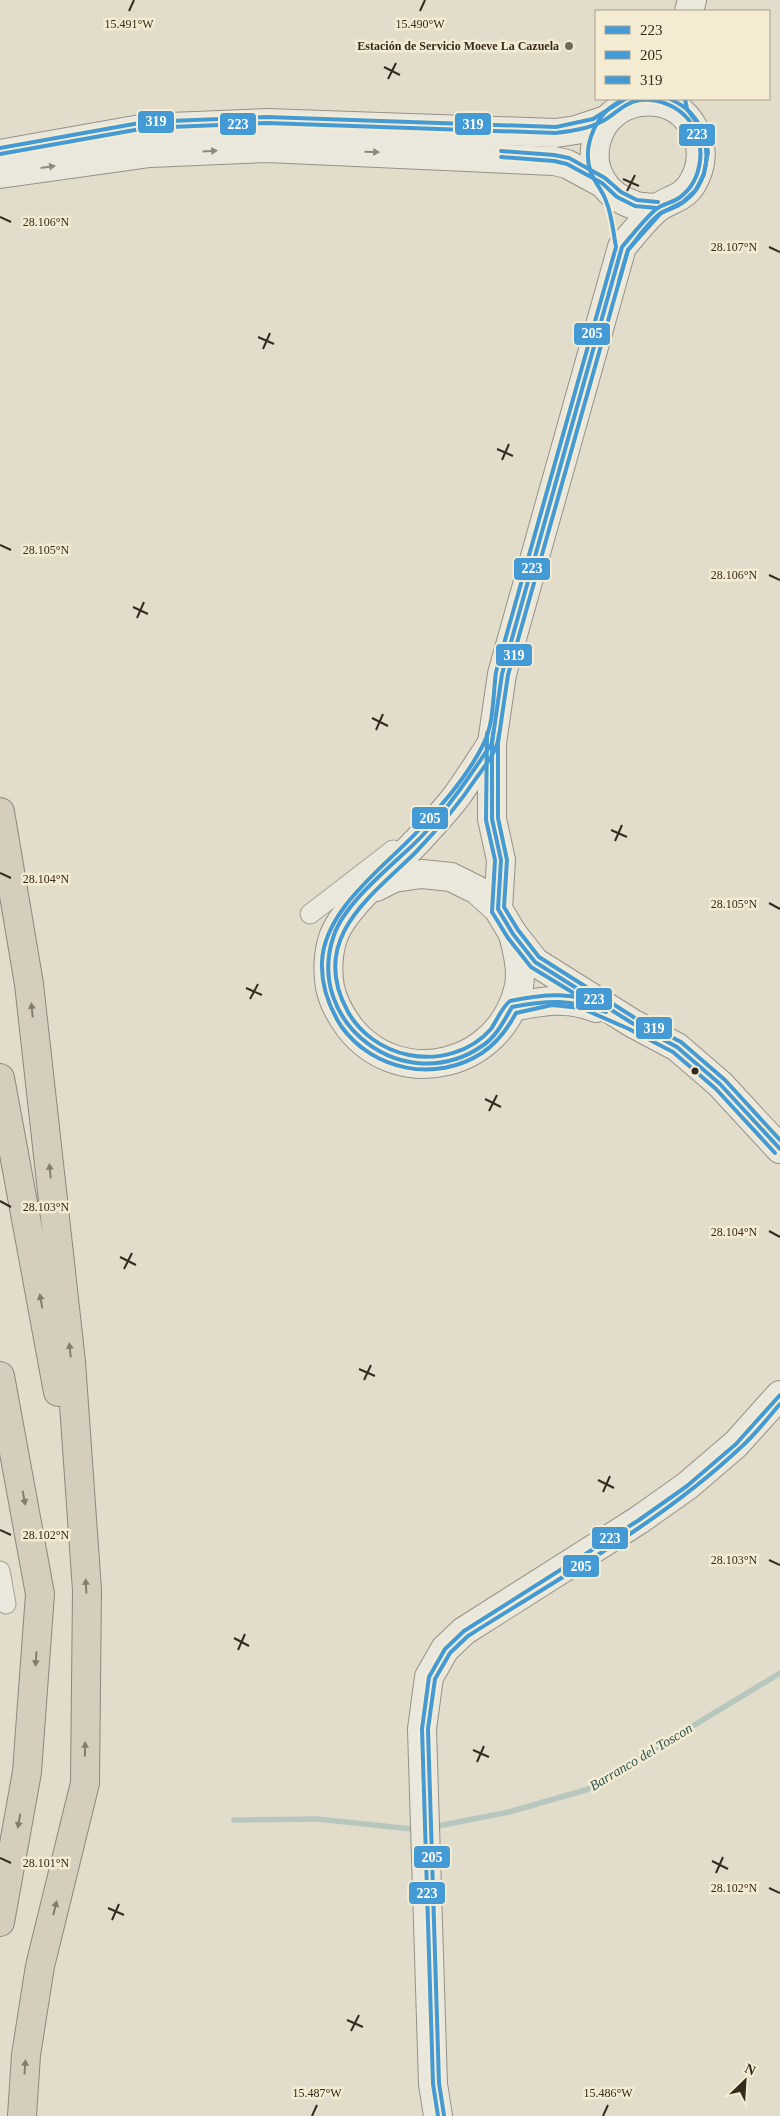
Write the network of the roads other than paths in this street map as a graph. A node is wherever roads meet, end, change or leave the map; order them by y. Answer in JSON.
{"nodes":[{"id":1,"x":640,"y":100,"type":"edge"},
{"id":2,"x":649,"y":100,"type":"edge"},
{"id":3,"x":680,"y":105,"type":"edge"},
{"id":4,"x":606,"y":120,"type":"junction"},
{"id":5,"x":0,"y":154,"type":"edge"},
{"id":6,"x":0,"y":174,"type":"edge"},
{"id":7,"x":605,"y":187,"type":"junction"},
{"id":8,"x":657,"y":208,"type":"junction"},
{"id":9,"x":622,"y":247,"type":"junction"},
{"id":10,"x":492,"y":743,"type":"junction"},
{"id":11,"x":0,"y":812,"type":"edge"},
{"id":12,"x":440,"y":814,"type":"junction"},
{"id":13,"x":368,"y":891,"type":"junction"},
{"id":14,"x":498,"y":909,"type":"junction"},
{"id":15,"x":349,"y":910,"type":"junction"},
{"id":16,"x":513,"y":934,"type":"junction"},
{"id":17,"x":512,"y":1007,"type":"junction"},
{"id":18,"x":632,"y":1023,"type":"junction"},
{"id":19,"x":0,"y":1078,"type":"edge"},
{"id":20,"x":780,"y":1149,"type":"edge"},
{"id":21,"x":0,"y":1376,"type":"edge"},
{"id":22,"x":780,"y":1395,"type":"edge"},
{"id":23,"x":0,"y":1399,"type":"edge"},
{"id":24,"x":14,"y":1451,"type":"junction"},
{"id":25,"x":81,"y":1521,"type":"junction"},
{"id":26,"x":0,"y":1571,"type":"edge"},
{"id":27,"x":6,"y":1604,"type":"dead end"},
{"id":28,"x":0,"y":1922,"type":"edge"},
{"id":29,"x":22,"y":2116,"type":"edge"},
{"id":30,"x":438,"y":2116,"type":"edge"}],
"edges":[{"from":1,"to":4,"type":"main road"},
{"from":2,"to":3,"type":"main road"},
{"from":3,"to":8,"type":"main road"},
{"from":4,"to":5,"type":"main road"},
{"from":4,"to":7,"type":"main road"},
{"from":6,"to":7,"type":"main road","one_way":true},
{"from":7,"to":8,"type":"main road"},
{"from":7,"to":9,"type":"main road"},
{"from":8,"to":9,"type":"main road"},
{"from":9,"to":10,"type":"main road"},
{"from":10,"to":12,"type":"main road"},
{"from":10,"to":14,"type":"main road"},
{"from":25,"to":11,"type":"highway","one_way":true},
{"from":12,"to":13,"type":"main road"},
{"from":12,"to":15,"type":"street"},
{"from":13,"to":14,"type":"main road"},
{"from":13,"to":15,"type":"main road"},
{"from":14,"to":16,"type":"main road"},
{"from":15,"to":17,"type":"main road"},
{"from":16,"to":17,"type":"main road"},
{"from":16,"to":18,"type":"main road"},
{"from":17,"to":18,"type":"main road"},
{"from":18,"to":20,"type":"main road"},
{"from":25,"to":19,"type":"highway","one_way":true},
{"from":21,"to":24,"type":"highway"},
{"from":22,"to":30,"type":"main road"},
{"from":23,"to":24,"type":"highway"},
{"from":24,"to":28,"type":"highway","one_way":true},
{"from":29,"to":25,"type":"highway","one_way":true},
{"from":26,"to":27,"type":"street"}]}
